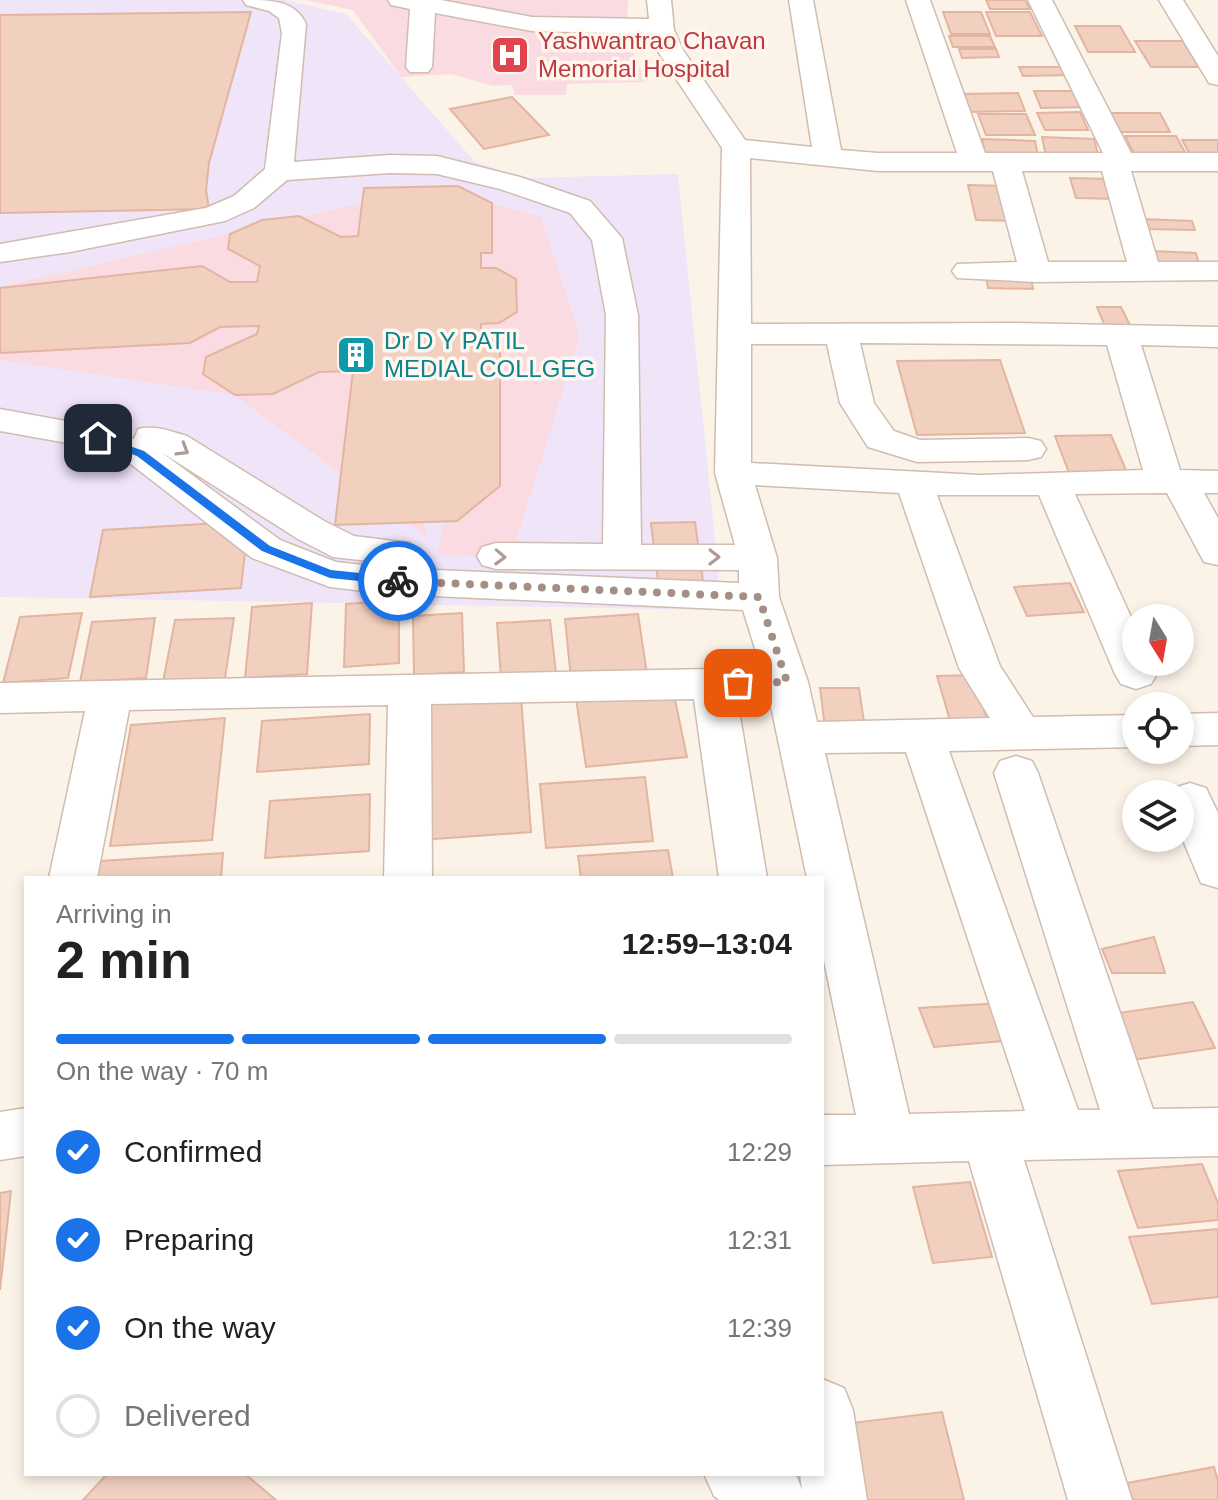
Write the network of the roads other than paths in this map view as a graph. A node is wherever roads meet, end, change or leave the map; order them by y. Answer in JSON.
{"nodes":[{"id":1,"x":255,"y":0,"type":"edge"},
{"id":2,"x":659,"y":0,"type":"edge"},
{"id":3,"x":801,"y":0,"type":"edge"},
{"id":4,"x":918,"y":0,"type":"edge"},
{"id":5,"x":1040,"y":0,"type":"edge"},
{"id":6,"x":1171,"y":0,"type":"edge"},
{"id":7,"x":415,"y":1,"type":"edge"},
{"id":8,"x":661,"y":27,"type":"junction"},
{"id":9,"x":419,"y":67,"type":"dead end"},
{"id":10,"x":1218,"y":77,"type":"edge"},
{"id":11,"x":736,"y":148,"type":"junction"},
{"id":12,"x":828,"y":158,"type":"junction"},
{"id":13,"x":974,"y":162,"type":"junction"},
{"id":14,"x":1005,"y":162,"type":"junction"},
{"id":15,"x":1117,"y":162,"type":"junction"},
{"id":16,"x":1218,"y":162,"type":"edge"},
{"id":17,"x":279,"y":172,"type":"junction"},
{"id":18,"x":0,"y":253,"type":"edge"},
{"id":19,"x":1145,"y":270,"type":"junction"},
{"id":20,"x":968,"y":271,"type":"dead end"},
{"id":21,"x":1218,"y":271,"type":"edge"},
{"id":22,"x":1036,"y":273,"type":"junction"},
{"id":23,"x":734,"y":334,"type":"junction"},
{"id":24,"x":841,"y":334,"type":"junction"},
{"id":25,"x":1121,"y":335,"type":"junction"},
{"id":26,"x":1218,"y":337,"type":"edge"},
{"id":27,"x":0,"y":403,"type":"edge"},
{"id":28,"x":0,"y":420,"type":"edge"},
{"id":29,"x":1028,"y":449,"type":"dead end"},
{"id":30,"x":733,"y":473,"type":"junction"},
{"id":31,"x":1172,"y":482,"type":"junction"},
{"id":32,"x":1218,"y":482,"type":"edge"},
{"id":33,"x":1052,"y":483,"type":"junction"},
{"id":34,"x":914,"y":484,"type":"junction"},
{"id":35,"x":1218,"y":553,"type":"edge"},
{"id":36,"x":622,"y":557,"type":"junction"},
{"id":37,"x":759,"y":577,"type":"junction"},
{"id":38,"x":1122,"y":642,"type":"edge"},
{"id":39,"x":787,"y":682,"type":"junction"},
{"id":40,"x":713,"y":683,"type":"junction"},
{"id":41,"x":410,"y":690,"type":"junction"},
{"id":42,"x":110,"y":696,"type":"junction"},
{"id":43,"x":3,"y":700,"type":"edge"},
{"id":44,"x":1218,"y":729,"type":"edge"},
{"id":45,"x":1194,"y":730,"type":"edge"},
{"id":46,"x":1122,"y":734,"type":"edge"},
{"id":47,"x":922,"y":735,"type":"junction"},
{"id":48,"x":800,"y":738,"type":"junction"},
{"id":49,"x":1018,"y":753,"type":"junction"},
{"id":50,"x":1194,"y":810,"type":"edge"},
{"id":51,"x":1218,"y":870,"type":"edge"},
{"id":52,"x":73,"y":876,"type":"edge"},
{"id":53,"x":408,"y":876,"type":"edge"},
{"id":54,"x":743,"y":876,"type":"edge"},
{"id":55,"x":1218,"y":1132,"type":"edge"},
{"id":56,"x":1135,"y":1134,"type":"junction"},
{"id":57,"x":1060,"y":1135,"type":"junction"},
{"id":58,"x":989,"y":1136,"type":"junction"},
{"id":59,"x":888,"y":1138,"type":"junction"},
{"id":60,"x":824,"y":1140,"type":"edge"},
{"id":61,"x":824,"y":1424,"type":"edge"},
{"id":62,"x":739,"y":1476,"type":"edge"},
{"id":63,"x":774,"y":1500,"type":"edge"},
{"id":64,"x":835,"y":1500,"type":"edge"},
{"id":65,"x":1100,"y":1500,"type":"edge"}],
"edges":[{"from":1,"to":17,"type":"street"},
{"from":2,"to":8,"type":"street"},
{"from":3,"to":12,"type":"street"},
{"from":4,"to":13,"type":"street"},
{"from":5,"to":15,"type":"street"},
{"from":6,"to":10,"type":"street"},
{"from":7,"to":8,"type":"street"},
{"from":7,"to":9,"type":"street"},
{"from":8,"to":11,"type":"street"},
{"from":11,"to":12,"type":"street"},
{"from":11,"to":23,"type":"street"},
{"from":12,"to":13,"type":"street"},
{"from":13,"to":14,"type":"street"},
{"from":14,"to":15,"type":"street"},
{"from":14,"to":22,"type":"street"},
{"from":15,"to":16,"type":"street"},
{"from":15,"to":19,"type":"street"},
{"from":17,"to":18,"type":"street"},
{"from":17,"to":36,"type":"street"},
{"from":19,"to":21,"type":"street"},
{"from":19,"to":22,"type":"street"},
{"from":20,"to":22,"type":"street"},
{"from":23,"to":24,"type":"street"},
{"from":23,"to":30,"type":"street"},
{"from":24,"to":25,"type":"street"},
{"from":24,"to":29,"type":"street"},
{"from":25,"to":26,"type":"street"},
{"from":25,"to":31,"type":"street"},
{"from":27,"to":36,"type":"street","one_way":true},
{"from":28,"to":37,"type":"street"},
{"from":30,"to":34,"type":"street"},
{"from":30,"to":37,"type":"street"},
{"from":31,"to":32,"type":"street"},
{"from":31,"to":33,"type":"street"},
{"from":31,"to":35,"type":"street"},
{"from":33,"to":34,"type":"street"},
{"from":33,"to":38,"type":"street"},
{"from":34,"to":49,"type":"street"},
{"from":36,"to":37,"type":"street","one_way":true},
{"from":37,"to":39,"type":"street"},
{"from":39,"to":40,"type":"street"},
{"from":39,"to":48,"type":"street"},
{"from":40,"to":41,"type":"street"},
{"from":40,"to":54,"type":"street"},
{"from":41,"to":42,"type":"street"},
{"from":41,"to":53,"type":"street"},
{"from":42,"to":43,"type":"street"},
{"from":42,"to":52,"type":"street"},
{"from":44,"to":45,"type":"street"},
{"from":46,"to":49,"type":"street"},
{"from":47,"to":48,"type":"street"},
{"from":47,"to":49,"type":"street"},
{"from":47,"to":57,"type":"street"},
{"from":48,"to":59,"type":"street"},
{"from":49,"to":56,"type":"street"},
{"from":50,"to":51,"type":"street"},
{"from":55,"to":56,"type":"street"},
{"from":56,"to":57,"type":"street"},
{"from":57,"to":58,"type":"street"},
{"from":58,"to":59,"type":"street"},
{"from":58,"to":65,"type":"street"},
{"from":59,"to":60,"type":"street"},
{"from":61,"to":64,"type":"street"},
{"from":62,"to":63,"type":"street"}]}
